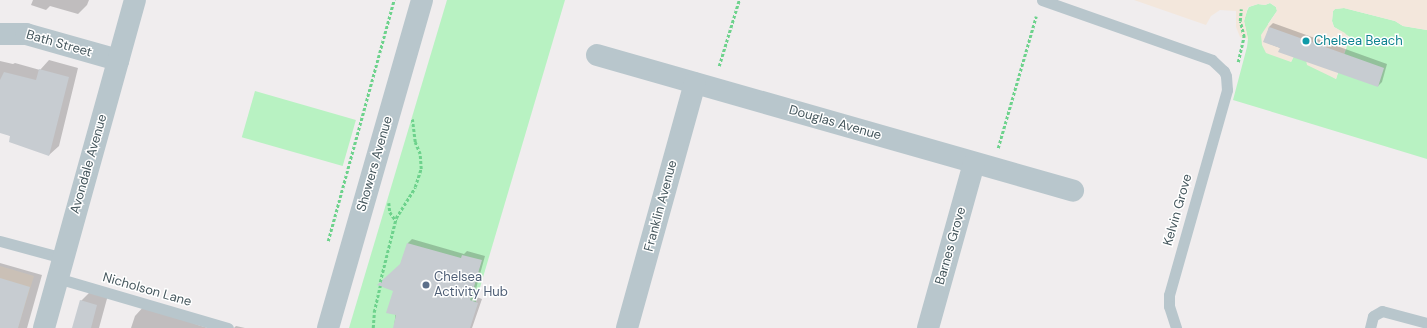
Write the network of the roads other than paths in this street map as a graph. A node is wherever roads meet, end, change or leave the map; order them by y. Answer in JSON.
{"nodes":[{"id":1,"x":135,"y":0,"type":"edge"},
{"id":2,"x":422,"y":0,"type":"edge"},
{"id":3,"x":1042,"y":0,"type":"edge"},
{"id":4,"x":0,"y":34,"type":"edge"},
{"id":5,"x":597,"y":55,"type":"dead end"},
{"id":6,"x":118,"y":60,"type":"junction"},
{"id":7,"x":704,"y":86,"type":"junction"},
{"id":8,"x":983,"y":166,"type":"junction"},
{"id":9,"x":1073,"y":191,"type":"dead end"},
{"id":10,"x":0,"y":242,"type":"edge"},
{"id":11,"x":63,"y":258,"type":"junction"},
{"id":12,"x":57,"y":278,"type":"junction"},
{"id":13,"x":1427,"y":323,"type":"edge"},
{"id":14,"x":44,"y":328,"type":"edge"},
{"id":15,"x":228,"y":328,"type":"edge"},
{"id":16,"x":328,"y":328,"type":"edge"},
{"id":17,"x":627,"y":328,"type":"edge"},
{"id":18,"x":928,"y":328,"type":"edge"},
{"id":19,"x":1176,"y":328,"type":"edge"},
{"id":20,"x":1370,"y":328,"type":"edge"}],
"edges":[{"from":1,"to":6,"type":"street","name":"Avondale Avenue"},
{"from":2,"to":16,"type":"street","name":"Showers Avenue"},
{"from":3,"to":19,"type":"lane","name":"Kelvin Grove"},
{"from":4,"to":6,"type":"street","name":"Bath Street"},
{"from":5,"to":7,"type":"street","name":"Douglas Avenue"},
{"from":6,"to":11,"type":"street","name":"Avondale Avenue"},
{"from":7,"to":8,"type":"street","name":"Douglas Avenue"},
{"from":7,"to":17,"type":"street","name":"Franklin Avenue"},
{"from":8,"to":9,"type":"street","name":"Douglas Avenue"},
{"from":8,"to":18,"type":"street","name":"Barnes Grove"},
{"from":10,"to":11,"type":"lane"},
{"from":11,"to":12,"type":"street","name":"Avondale Avenue"},
{"from":12,"to":14,"type":"street","name":"Avondale Avenue"},
{"from":12,"to":15,"type":"lane","name":"Nicholson Lane"},
{"from":13,"to":20,"type":"lane"}]}
